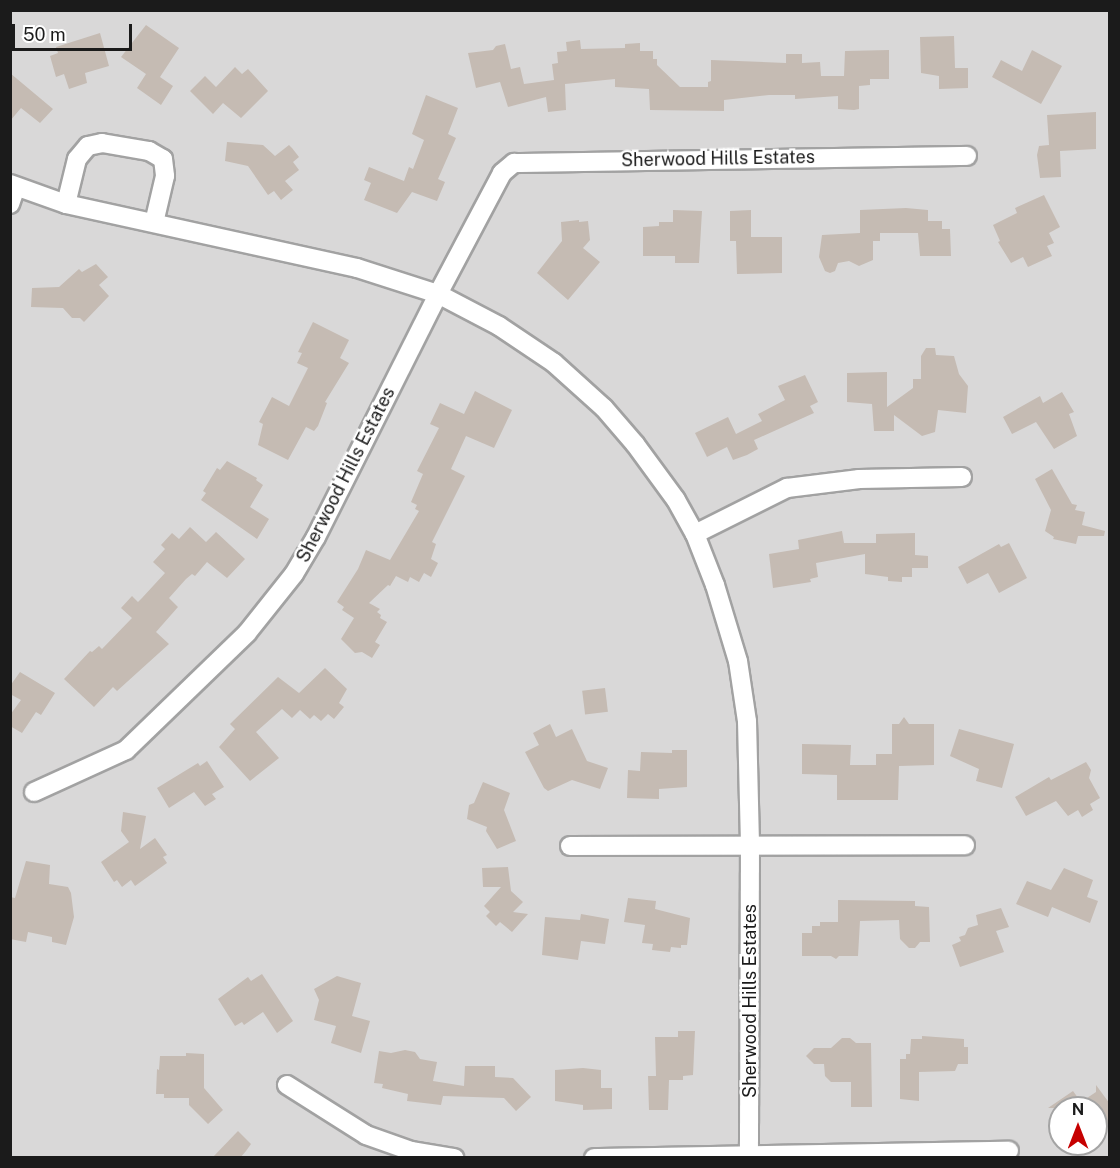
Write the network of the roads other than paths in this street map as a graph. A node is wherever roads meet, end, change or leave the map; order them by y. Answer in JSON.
{"nodes":[{"id":1,"x":967,"y":156,"type":"dead end"},
{"id":2,"x":13,"y":185,"type":"edge"},
{"id":3,"x":10,"y":204,"type":"edge"},
{"id":4,"x":66,"y":204,"type":"junction"},
{"id":5,"x":154,"y":223,"type":"junction"},
{"id":6,"x":438,"y":294,"type":"junction"},
{"id":7,"x":962,"y":477,"type":"dead end"},
{"id":8,"x":695,"y":534,"type":"junction"},
{"id":9,"x":34,"y":792,"type":"dead end"},
{"id":10,"x":965,"y":845,"type":"dead end"},
{"id":11,"x":570,"y":846,"type":"dead end"},
{"id":12,"x":750,"y":846,"type":"junction"},
{"id":13,"x":287,"y":1085,"type":"dead end"},
{"id":14,"x":1009,"y":1151,"type":"dead end"},
{"id":15,"x":749,"y":1157,"type":"edge"},
{"id":16,"x":454,"y":1158,"type":"edge"},
{"id":17,"x":594,"y":1158,"type":"edge"}],
"edges":[{"from":1,"to":6,"type":"street","name":"Sherwood Hills Estates"},
{"from":2,"to":3,"type":"street","name":"Sherwood Hills Estates"},
{"from":2,"to":4,"type":"street","name":"Sherwood Hills Estates"},
{"from":4,"to":5,"type":"street","name":"Sherwood Hills Estates"},
{"from":4,"to":5,"type":"street"},
{"from":5,"to":6,"type":"street","name":"Sherwood Hills Estates"},
{"from":6,"to":8,"type":"street","name":"Sherwood Hills Estates"},
{"from":6,"to":9,"type":"street","name":"Sherwood Hills Estates"},
{"from":7,"to":8,"type":"street"},
{"from":8,"to":12,"type":"street","name":"Sherwood Hills Estates"},
{"from":10,"to":12,"type":"street"},
{"from":11,"to":12,"type":"street"},
{"from":12,"to":15,"type":"street","name":"Sherwood Hills Estates"},
{"from":13,"to":16,"type":"street"},
{"from":14,"to":15,"type":"street"},
{"from":15,"to":17,"type":"street"}]}
